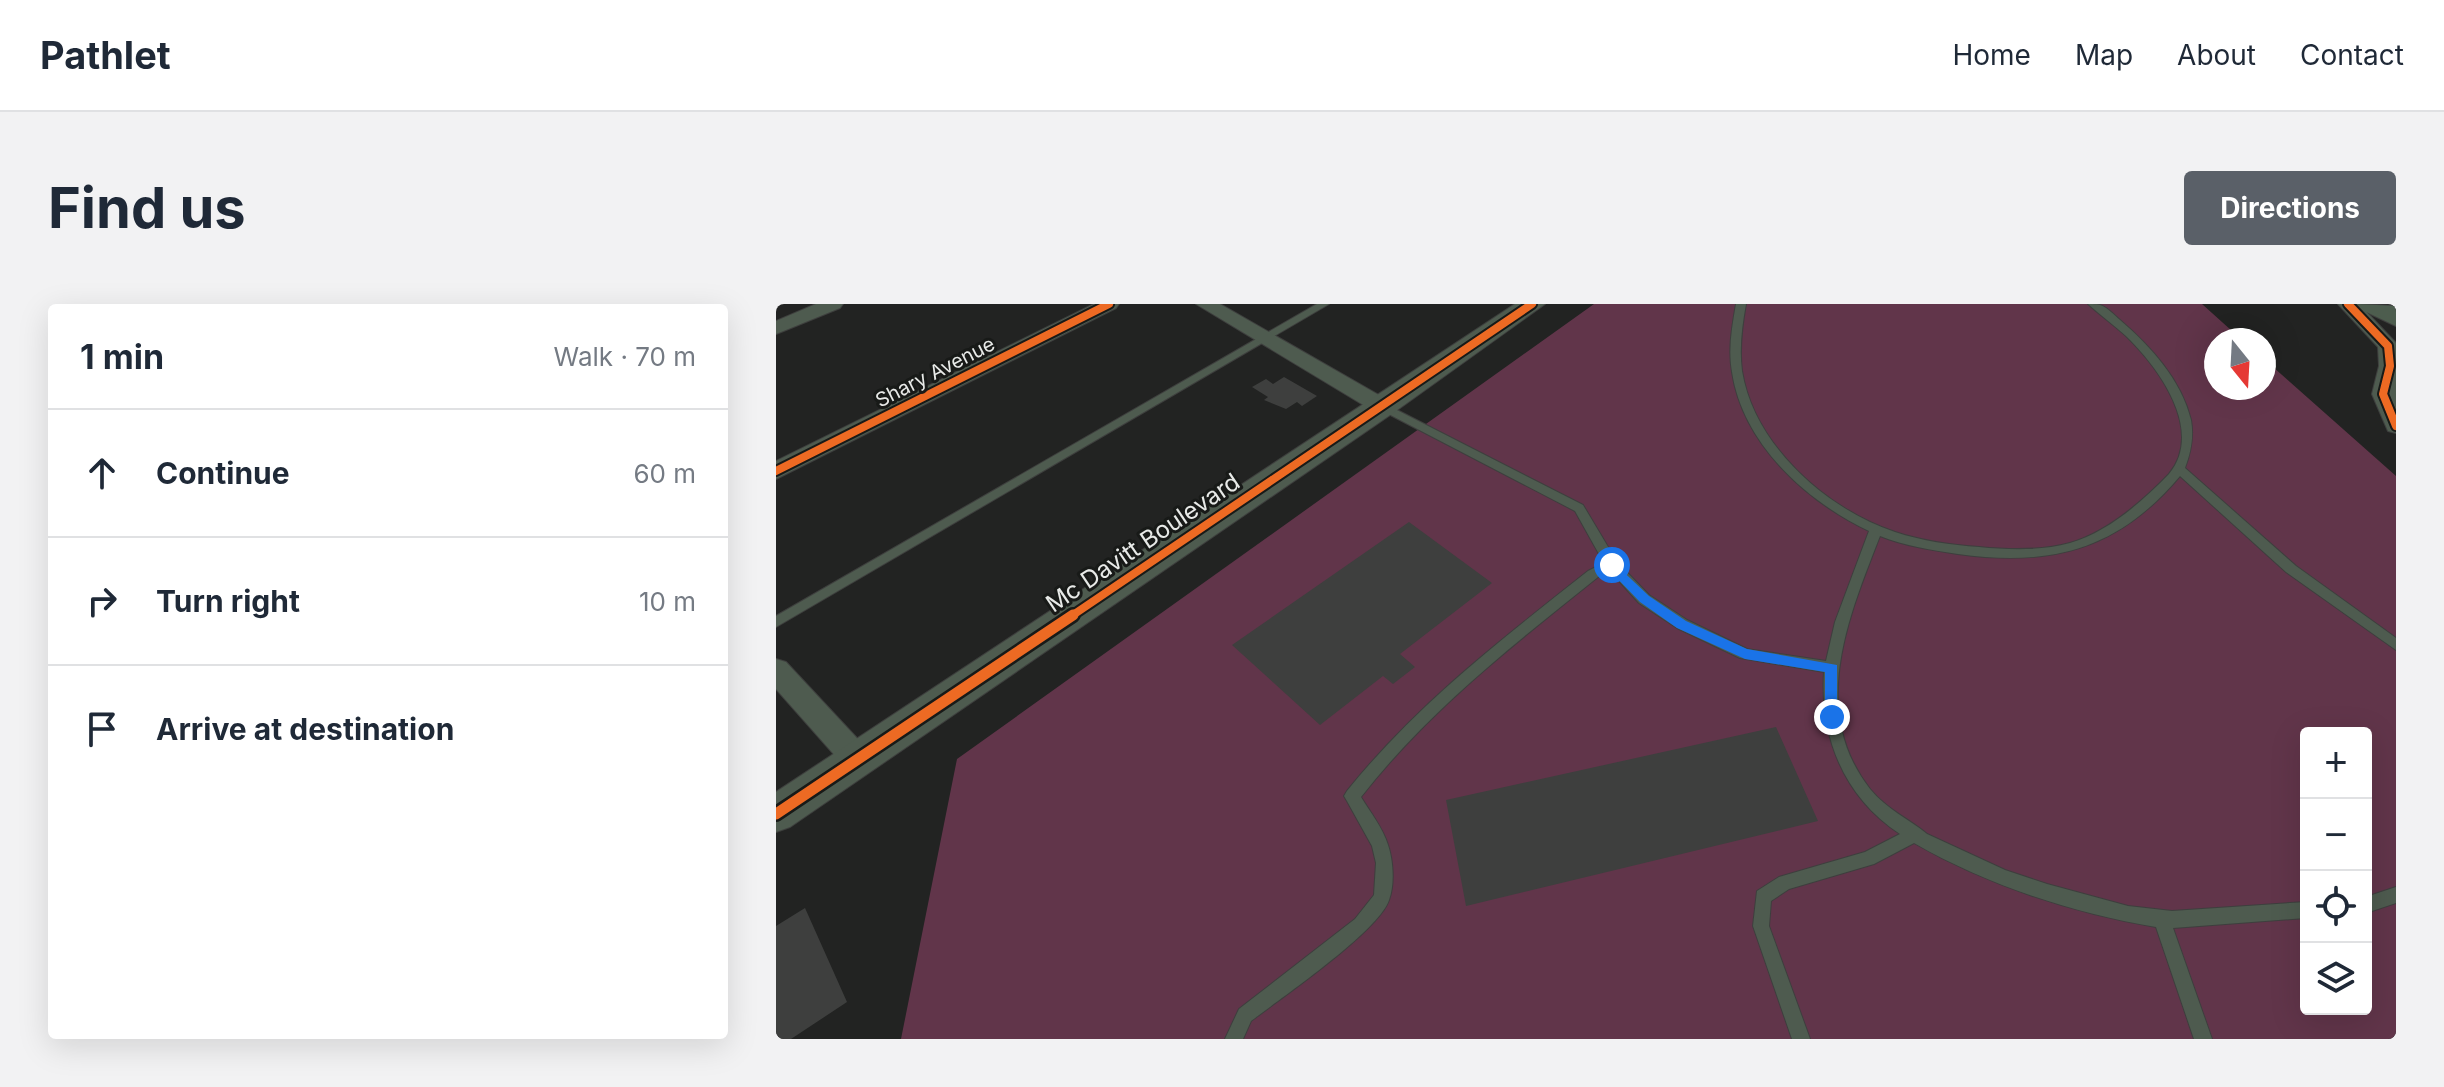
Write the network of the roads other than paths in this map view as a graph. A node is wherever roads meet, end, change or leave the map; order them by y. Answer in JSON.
{"nodes":[{"id":1,"x":833,"y":304,"type":"edge"},
{"id":2,"x":1109,"y":304,"type":"edge"},
{"id":3,"x":1206,"y":304,"type":"edge"},
{"id":4,"x":1324,"y":304,"type":"edge"},
{"id":5,"x":1532,"y":304,"type":"edge"},
{"id":6,"x":1741,"y":304,"type":"edge"},
{"id":7,"x":2093,"y":304,"type":"edge"},
{"id":8,"x":2348,"y":304,"type":"edge"},
{"id":9,"x":2372,"y":304,"type":"edge"},
{"id":10,"x":2396,"y":317,"type":"edge"},
{"id":11,"x":776,"y":328,"type":"edge"},
{"id":12,"x":1265,"y":338,"type":"junction"},
{"id":13,"x":2390,"y":393,"type":"edge"},
{"id":14,"x":1383,"y":407,"type":"junction"},
{"id":15,"x":2396,"y":426,"type":"edge"},
{"id":16,"x":2179,"y":469,"type":"junction"},
{"id":17,"x":776,"y":471,"type":"edge"},
{"id":18,"x":1876,"y":530,"type":"junction"},
{"id":19,"x":1612,"y":565,"type":"junction"},
{"id":20,"x":776,"y":622,"type":"edge"},
{"id":21,"x":2396,"y":645,"type":"edge"},
{"id":22,"x":1832,"y":668,"type":"junction"},
{"id":23,"x":776,"y":670,"type":"edge"},
{"id":24,"x":857,"y":759,"type":"junction"},
{"id":25,"x":776,"y":814,"type":"edge"},
{"id":26,"x":1916,"y":833,"type":"junction"},
{"id":27,"x":2396,"y":895,"type":"edge"},
{"id":28,"x":2372,"y":903,"type":"edge"},
{"id":29,"x":2300,"y":910,"type":"edge"},
{"id":30,"x":2162,"y":919,"type":"junction"},
{"id":31,"x":1234,"y":1039,"type":"edge"},
{"id":32,"x":1801,"y":1039,"type":"edge"},
{"id":33,"x":2203,"y":1039,"type":"edge"}],
"edges":[{"from":1,"to":11,"type":"street"},
{"from":2,"to":17,"type":"street","name":"Shary Avenue"},
{"from":3,"to":12,"type":"street"},
{"from":4,"to":12,"type":"lane"},
{"from":5,"to":14,"type":"street","name":"Mc Davitt Boulevard"},
{"from":6,"to":18,"type":"lane"},
{"from":7,"to":16,"type":"lane"},
{"from":8,"to":13,"type":"street"},
{"from":9,"to":10,"type":"main road"},
{"from":12,"to":14,"type":"street"},
{"from":12,"to":20,"type":"lane"},
{"from":13,"to":15,"type":"street"},
{"from":14,"to":19,"type":"lane"},
{"from":14,"to":24,"type":"street","name":"Mc Davitt Boulevard"},
{"from":16,"to":18,"type":"lane"},
{"from":16,"to":21,"type":"lane"},
{"from":18,"to":22,"type":"lane"},
{"from":19,"to":22,"type":"lane"},
{"from":19,"to":31,"type":"lane"},
{"from":22,"to":26,"type":"lane"},
{"from":23,"to":24,"type":"street"},
{"from":24,"to":25,"type":"street","name":"Mc Davitt Boulevard"},
{"from":26,"to":30,"type":"lane"},
{"from":26,"to":32,"type":"lane"},
{"from":27,"to":28,"type":"lane"},
{"from":29,"to":30,"type":"lane"},
{"from":30,"to":33,"type":"lane"}]}
